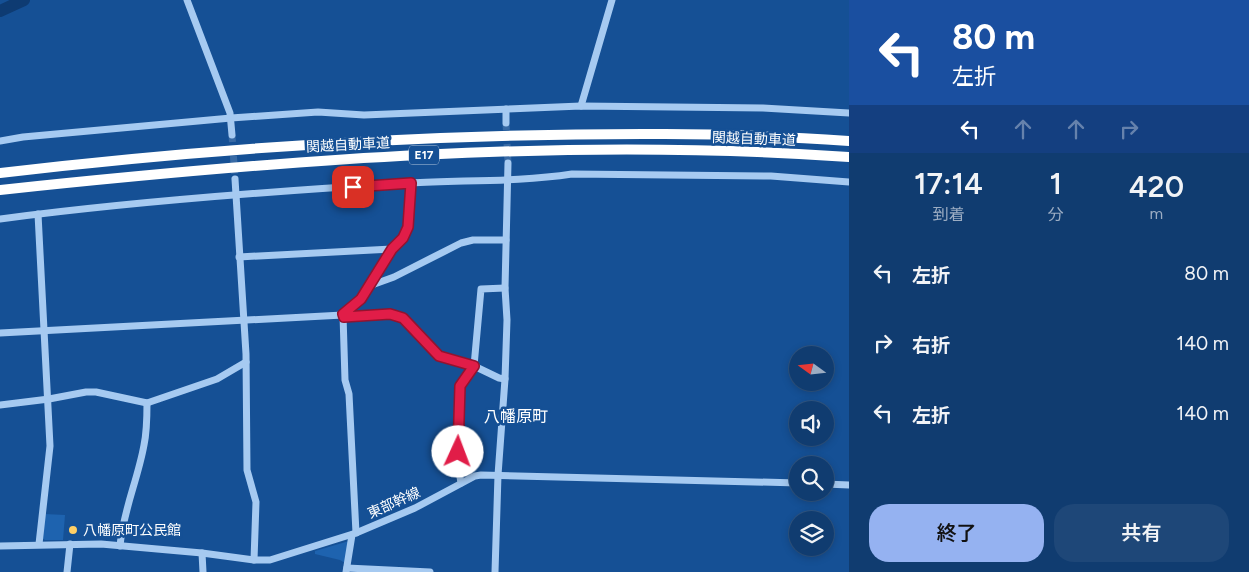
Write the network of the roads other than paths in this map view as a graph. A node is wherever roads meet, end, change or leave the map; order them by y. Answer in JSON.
{"nodes":[{"id":1,"x":187,"y":0,"type":"edge"},
{"id":2,"x":612,"y":0,"type":"edge"},
{"id":3,"x":580,"y":106,"type":"junction"},
{"id":4,"x":506,"y":109,"type":"junction"},
{"id":5,"x":849,"y":113,"type":"edge"},
{"id":6,"x":230,"y":118,"type":"junction"},
{"id":7,"x":506,"y":123,"type":"tunnel mouth"},
{"id":8,"x":232,"y":135,"type":"tunnel mouth"},
{"id":9,"x":0,"y":141,"type":"edge"},
{"id":10,"x":849,"y":141,"type":"edge"},
{"id":11,"x":849,"y":157,"type":"edge"},
{"id":12,"x":508,"y":163,"type":"tunnel mouth"},
{"id":13,"x":0,"y":173,"type":"edge"},
{"id":14,"x":235,"y":179,"type":"tunnel mouth"},
{"id":15,"x":508,"y":179,"type":"junction"},
{"id":16,"x":849,"y":182,"type":"edge"},
{"id":17,"x":411,"y":183,"type":"junction"},
{"id":18,"x":0,"y":190,"type":"edge"},
{"id":19,"x":236,"y":195,"type":"junction"},
{"id":20,"x":38,"y":214,"type":"junction"},
{"id":21,"x":0,"y":219,"type":"edge"},
{"id":22,"x":506,"y":240,"type":"junction"},
{"id":23,"x":392,"y":249,"type":"junction"},
{"id":24,"x":239,"y":258,"type":"junction"},
{"id":25,"x":369,"y":286,"type":"junction"},
{"id":26,"x":505,"y":288,"type":"junction"},
{"id":27,"x":344,"y":316,"type":"junction"},
{"id":28,"x":244,"y":319,"type":"junction"},
{"id":29,"x":44,"y":330,"type":"junction"},
{"id":30,"x":0,"y":333,"type":"edge"},
{"id":31,"x":246,"y":362,"type":"junction"},
{"id":32,"x":474,"y":366,"type":"junction"},
{"id":33,"x":505,"y":379,"type":"junction"},
{"id":34,"x":49,"y":399,"type":"junction"},
{"id":35,"x":147,"y":403,"type":"junction"},
{"id":36,"x":0,"y":405,"type":"edge"},
{"id":37,"x":498,"y":475,"type":"junction"},
{"id":38,"x":461,"y":483,"type":"junction"},
{"id":39,"x":789,"y":483,"type":"edge"},
{"id":40,"x":834,"y":484,"type":"edge"},
{"id":41,"x":849,"y":484,"type":"edge"},
{"id":42,"x":354,"y":534,"type":"junction"},
{"id":43,"x":39,"y":544,"type":"junction"},
{"id":44,"x":70,"y":544,"type":"junction"},
{"id":45,"x":0,"y":546,"type":"edge"},
{"id":46,"x":120,"y":546,"type":"junction"},
{"id":47,"x":202,"y":553,"type":"junction"},
{"id":48,"x":254,"y":560,"type":"junction"},
{"id":49,"x":347,"y":570,"type":"edge"},
{"id":50,"x":67,"y":572,"type":"edge"},
{"id":51,"x":203,"y":572,"type":"edge"},
{"id":52,"x":430,"y":572,"type":"edge"},
{"id":53,"x":495,"y":572,"type":"edge"}],
"edges":[{"from":1,"to":6,"type":"street"},
{"from":2,"to":3,"type":"street"},
{"from":3,"to":4,"type":"street"},
{"from":3,"to":5,"type":"street"},
{"from":4,"to":6,"type":"street"},
{"from":4,"to":7,"type":"street"},
{"from":6,"to":8,"type":"street"},
{"from":6,"to":9,"type":"street"},
{"from":10,"to":13,"type":"highway","name":"関越自動車道","number":"E17"},
{"from":11,"to":18,"type":"highway","name":"関越自動車道","number":"E17"},
{"from":12,"to":15,"type":"street"},
{"from":14,"to":19,"type":"street"},
{"from":15,"to":16,"type":"street"},
{"from":15,"to":17,"type":"street"},
{"from":15,"to":22,"type":"street"},
{"from":17,"to":19,"type":"street"},
{"from":17,"to":23,"type":"street"},
{"from":19,"to":20,"type":"street"},
{"from":19,"to":24,"type":"street"},
{"from":20,"to":21,"type":"street"},
{"from":20,"to":29,"type":"street"},
{"from":22,"to":25,"type":"street"},
{"from":22,"to":26,"type":"street"},
{"from":23,"to":24,"type":"street"},
{"from":23,"to":25,"type":"street"},
{"from":24,"to":28,"type":"street"},
{"from":25,"to":27,"type":"street"},
{"from":26,"to":32,"type":"street"},
{"from":26,"to":33,"type":"street"},
{"from":27,"to":28,"type":"street"},
{"from":27,"to":32,"type":"street"},
{"from":27,"to":42,"type":"street"},
{"from":28,"to":29,"type":"street"},
{"from":28,"to":31,"type":"street"},
{"from":29,"to":30,"type":"street"},
{"from":29,"to":34,"type":"street"},
{"from":31,"to":35,"type":"street"},
{"from":31,"to":48,"type":"street"},
{"from":32,"to":33,"type":"street"},
{"from":32,"to":38,"type":"street"},
{"from":33,"to":37,"type":"street"},
{"from":34,"to":35,"type":"street"},
{"from":34,"to":36,"type":"street"},
{"from":34,"to":43,"type":"street"},
{"from":35,"to":46,"type":"street"},
{"from":37,"to":38,"type":"street","name":"東部幹線"},
{"from":37,"to":39,"type":"street","name":"東部幹線"},
{"from":37,"to":53,"type":"street"},
{"from":38,"to":42,"type":"street","name":"東部幹線"},
{"from":40,"to":41,"type":"street"},
{"from":42,"to":48,"type":"street","name":"東部幹線"},
{"from":42,"to":49,"type":"street"},
{"from":43,"to":44,"type":"street","name":"東部幹線"},
{"from":43,"to":45,"type":"street","name":"東部幹線"},
{"from":44,"to":46,"type":"street","name":"東部幹線"},
{"from":44,"to":50,"type":"street"},
{"from":46,"to":47,"type":"street","name":"東部幹線"},
{"from":47,"to":48,"type":"street","name":"東部幹線"},
{"from":47,"to":51,"type":"street"},
{"from":49,"to":52,"type":"street"}]}
